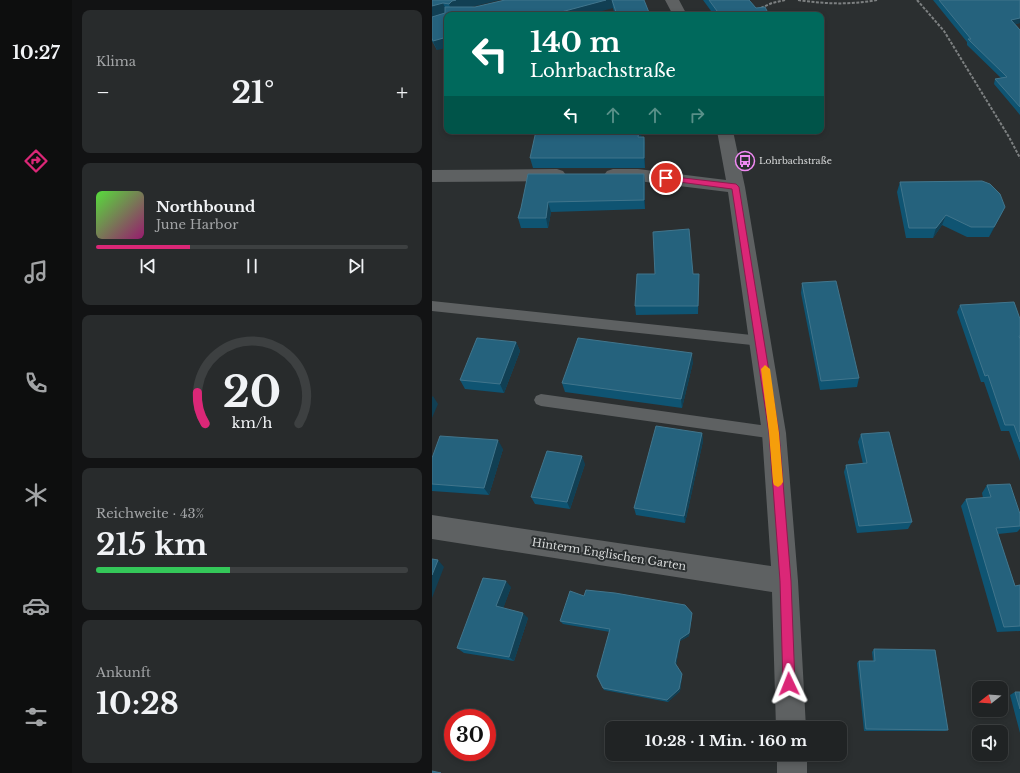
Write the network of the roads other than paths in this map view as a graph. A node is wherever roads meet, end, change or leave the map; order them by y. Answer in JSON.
{"nodes":[{"id":1,"x":672,"y":0,"type":"edge"},
{"id":2,"x":680,"y":10,"type":"edge"},
{"id":3,"x":726,"y":134,"type":"edge"},
{"id":4,"x":574,"y":175,"type":"edge"},
{"id":5,"x":598,"y":175,"type":"edge"},
{"id":6,"x":432,"y":176,"type":"edge"},
{"id":7,"x":736,"y":187,"type":"junction"},
{"id":8,"x":432,"y":306,"type":"edge"},
{"id":9,"x":760,"y":341,"type":"junction"},
{"id":10,"x":541,"y":400,"type":"dead end"},
{"id":11,"x":774,"y":433,"type":"junction"},
{"id":12,"x":432,"y":527,"type":"edge"},
{"id":13,"x":786,"y":581,"type":"junction"},
{"id":14,"x":791,"y":721,"type":"edge"},
{"id":15,"x":792,"y":761,"type":"edge"},
{"id":16,"x":792,"y":773,"type":"edge"}],
"edges":[{"from":1,"to":2,"type":"street"},
{"from":3,"to":7,"type":"street"},
{"from":4,"to":6,"type":"street"},
{"from":5,"to":7,"type":"street"},
{"from":7,"to":9,"type":"street"},
{"from":8,"to":9,"type":"lane"},
{"from":9,"to":11,"type":"street"},
{"from":10,"to":11,"type":"lane"},
{"from":11,"to":13,"type":"street"},
{"from":12,"to":13,"type":"street","name":"Hinterm Englischen Garten"},
{"from":13,"to":14,"type":"street"},
{"from":15,"to":16,"type":"street"}]}
